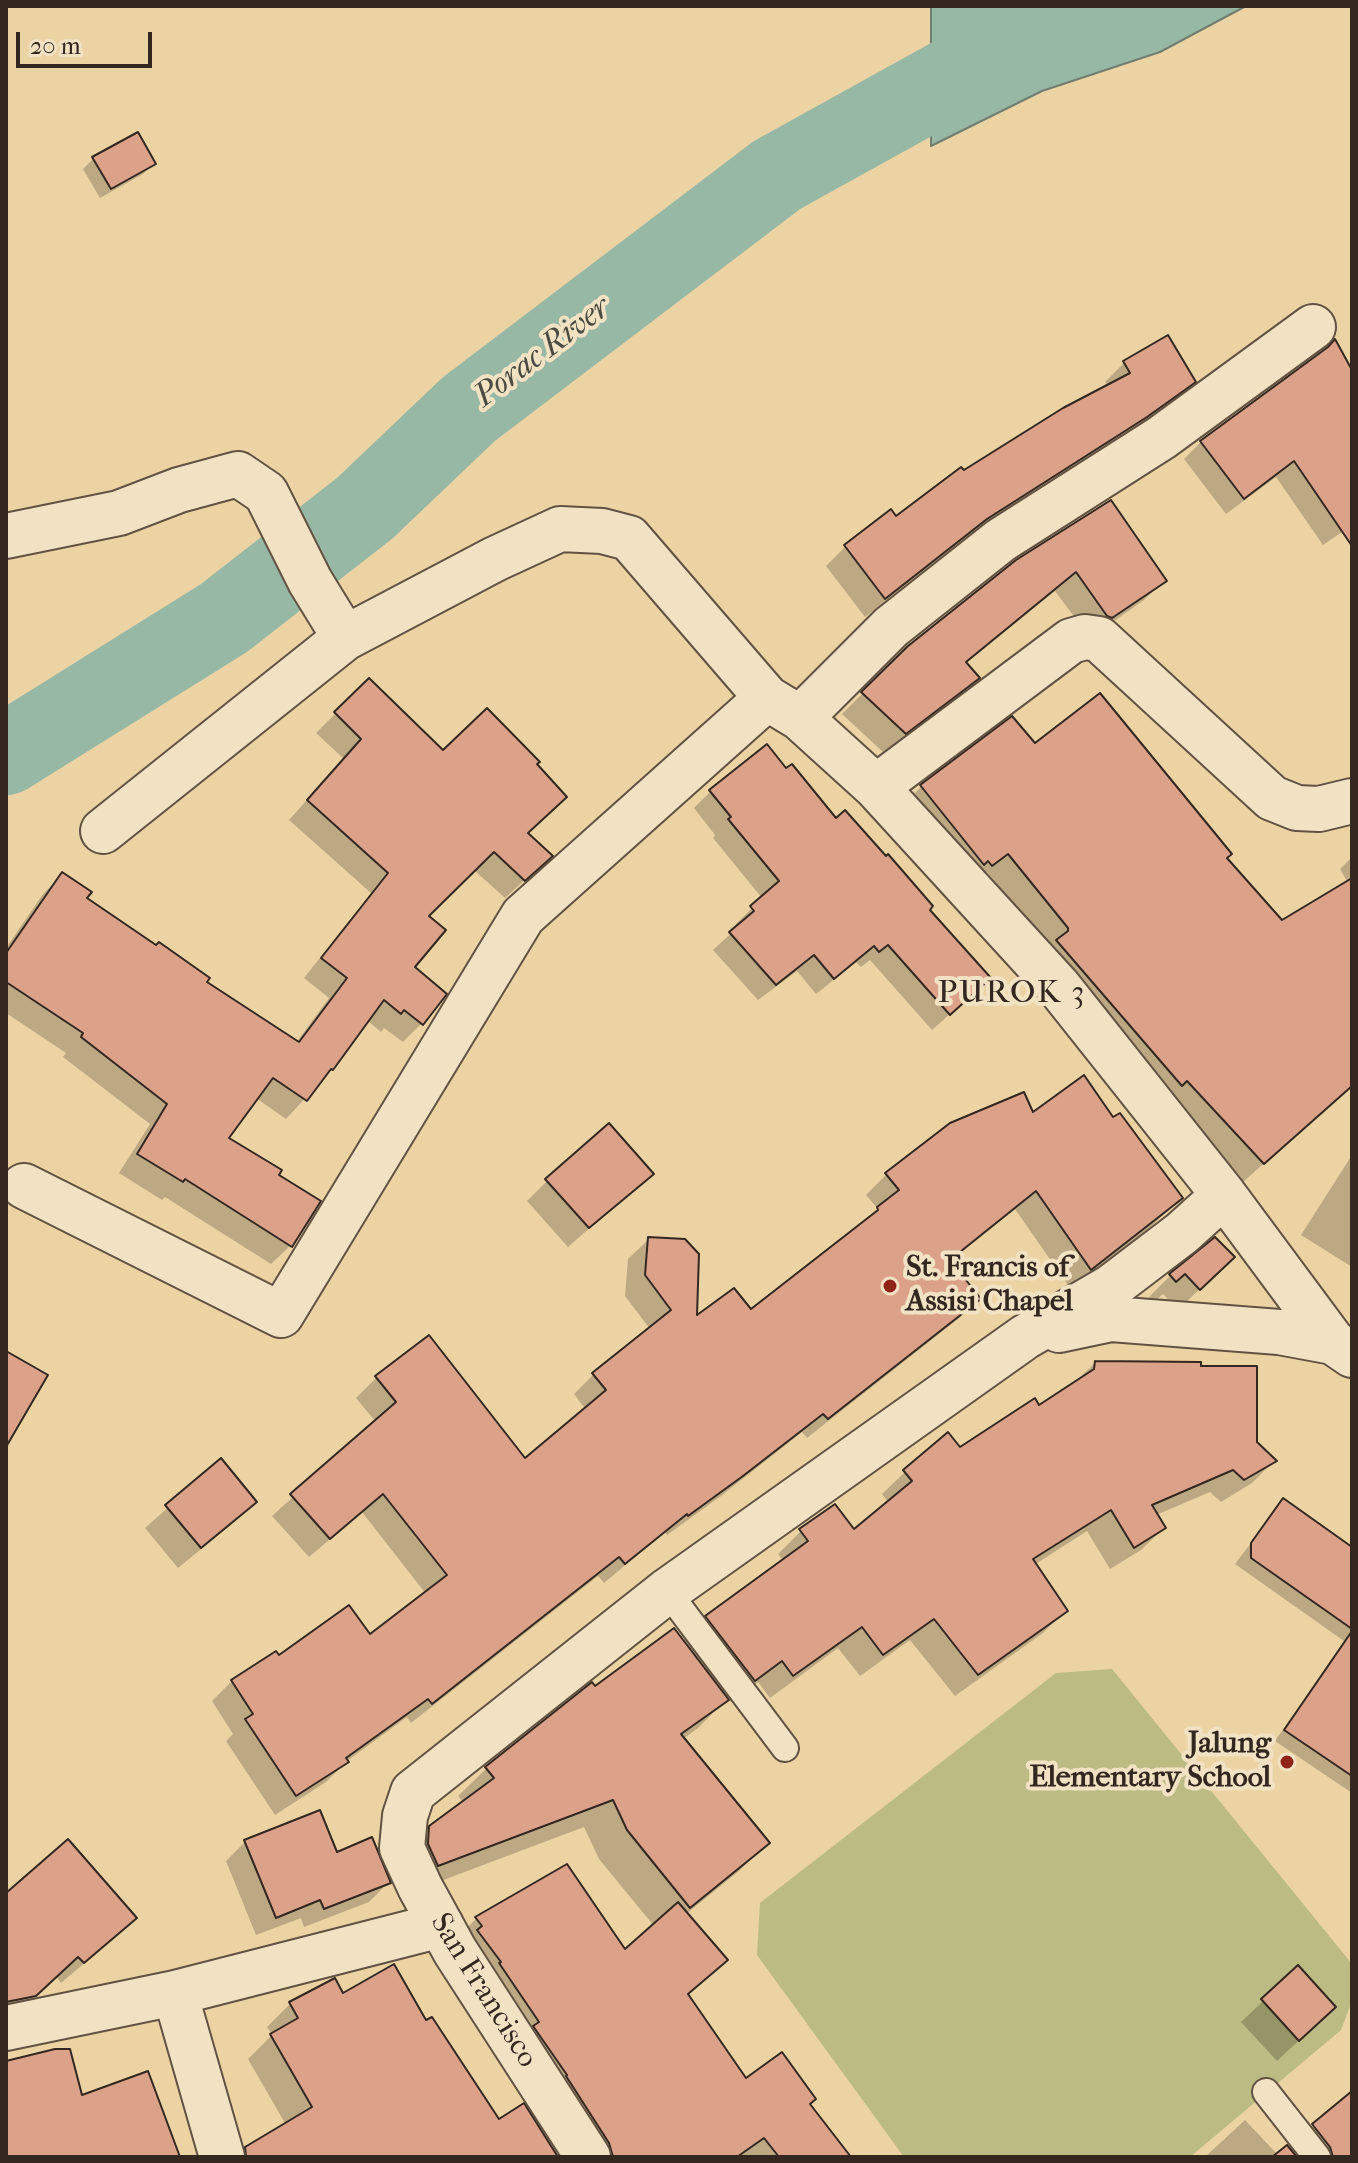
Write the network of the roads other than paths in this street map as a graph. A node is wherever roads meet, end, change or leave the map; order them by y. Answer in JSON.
{"nodes":[{"id":1,"x":1313,"y":327,"type":"dead end"},
{"id":2,"x":6,"y":536,"type":"edge"},
{"id":3,"x":345,"y":638,"type":"junction"},
{"id":4,"x":784,"y":708,"type":"junction"},
{"id":5,"x":876,"y":787,"type":"junction"},
{"id":6,"x":1352,"y":801,"type":"edge"},
{"id":7,"x":103,"y":831,"type":"dead end"},
{"id":8,"x":24,"y":1186,"type":"dead end"},
{"id":9,"x":1224,"y":1195,"type":"junction"},
{"id":10,"x":1025,"y":1337,"type":"junction"},
{"id":11,"x":1343,"y":1349,"type":"edge"},
{"id":12,"x":667,"y":1591,"type":"junction"},
{"id":13,"x":785,"y":1748,"type":"dead end"},
{"id":14,"x":441,"y":1925,"type":"junction"},
{"id":15,"x":175,"y":1993,"type":"junction"},
{"id":16,"x":6,"y":2028,"type":"edge"},
{"id":17,"x":1266,"y":2092,"type":"dead end"},
{"id":18,"x":222,"y":2157,"type":"edge"},
{"id":19,"x":588,"y":2157,"type":"edge"},
{"id":20,"x":1317,"y":2157,"type":"edge"}],
"edges":[{"from":1,"to":4,"type":"street"},
{"from":2,"to":3,"type":"street"},
{"from":3,"to":4,"type":"street"},
{"from":3,"to":7,"type":"street"},
{"from":4,"to":5,"type":"street"},
{"from":4,"to":8,"type":"street"},
{"from":5,"to":6,"type":"street"},
{"from":5,"to":9,"type":"street"},
{"from":9,"to":10,"type":"street"},
{"from":9,"to":11,"type":"street"},
{"from":10,"to":11,"type":"street"},
{"from":10,"to":12,"type":"street"},
{"from":12,"to":13,"type":"lane"},
{"from":12,"to":14,"type":"street","name":"San Francisco"},
{"from":14,"to":15,"type":"street"},
{"from":14,"to":19,"type":"street","name":"San Francisco"},
{"from":15,"to":16,"type":"street"},
{"from":15,"to":18,"type":"street"},
{"from":17,"to":20,"type":"lane"}]}
